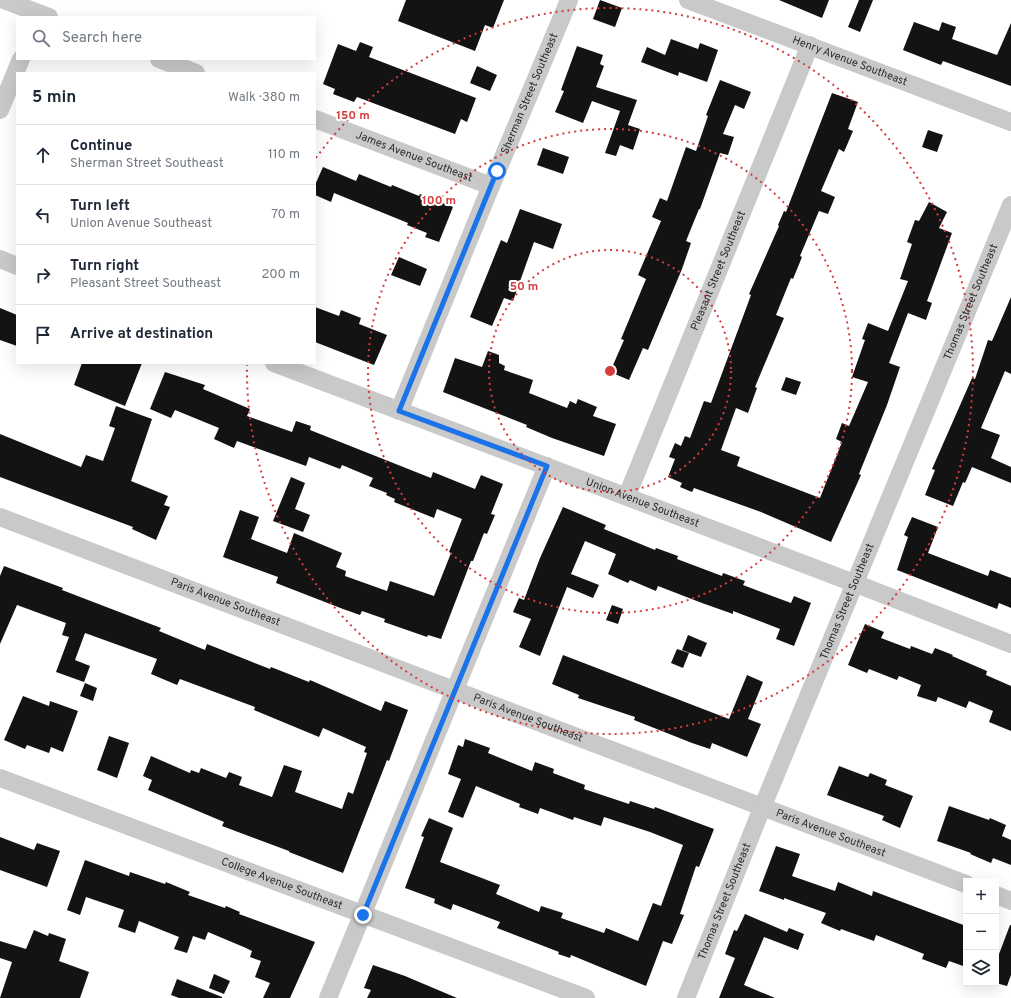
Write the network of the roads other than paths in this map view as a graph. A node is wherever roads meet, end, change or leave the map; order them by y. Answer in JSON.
{"nodes":[{"id":1,"x":4,"y":0,"type":"edge"},
{"id":2,"x":569,"y":0,"type":"edge"},
{"id":3,"x":688,"y":0,"type":"edge"},
{"id":4,"x":43,"y":12,"type":"edge"},
{"id":5,"x":810,"y":45,"type":"junction"},
{"id":6,"x":21,"y":60,"type":"edge"},
{"id":7,"x":162,"y":60,"type":"edge"},
{"id":8,"x":193,"y":72,"type":"edge"},
{"id":9,"x":0,"y":110,"type":"edge"},
{"id":10,"x":316,"y":118,"type":"edge"},
{"id":11,"x":1011,"y":122,"type":"edge"},
{"id":12,"x":490,"y":186,"type":"junction"},
{"id":13,"x":1011,"y":205,"type":"edge"},
{"id":14,"x":0,"y":259,"type":"edge"},
{"id":15,"x":16,"y":266,"type":"edge"},
{"id":16,"x":277,"y":364,"type":"edge"},
{"id":17,"x":399,"y":411,"type":"junction"},
{"id":18,"x":547,"y":466,"type":"junction"},
{"id":19,"x":627,"y":496,"type":"junction"},
{"id":20,"x":0,"y":517,"type":"edge"},
{"id":21,"x":854,"y":582,"type":"junction"},
{"id":22,"x":1011,"y":644,"type":"edge"},
{"id":23,"x":455,"y":689,"type":"junction"},
{"id":24,"x":0,"y":778,"type":"edge"},
{"id":25,"x":762,"y":808,"type":"junction"},
{"id":26,"x":963,"y":883,"type":"edge"},
{"id":27,"x":999,"y":896,"type":"edge"},
{"id":28,"x":1011,"y":901,"type":"edge"},
{"id":29,"x":363,"y":915,"type":"junction"},
{"id":30,"x":328,"y":998,"type":"edge"},
{"id":31,"x":586,"y":998,"type":"edge"},
{"id":32,"x":686,"y":998,"type":"edge"}],
"edges":[{"from":1,"to":4,"type":"street"},
{"from":2,"to":12,"type":"street","name":"Sherman Street Southeast"},
{"from":3,"to":5,"type":"street","name":"Henry Avenue Southeast"},
{"from":5,"to":11,"type":"street","name":"Henry Avenue Southeast"},
{"from":5,"to":19,"type":"street","name":"Pleasant Street Southeast"},
{"from":6,"to":9,"type":"street"},
{"from":7,"to":8,"type":"street"},
{"from":10,"to":12,"type":"street","name":"James Avenue Southeast"},
{"from":12,"to":17,"type":"street","name":"Sherman Street Southeast"},
{"from":13,"to":21,"type":"street","name":"Thomas Street Southeast"},
{"from":14,"to":15,"type":"street"},
{"from":16,"to":17,"type":"street","name":"Union Avenue Southeast"},
{"from":17,"to":18,"type":"street","name":"Union Avenue Southeast"},
{"from":18,"to":19,"type":"street","name":"Union Avenue Southeast"},
{"from":18,"to":23,"type":"street"},
{"from":19,"to":21,"type":"street","name":"Union Avenue Southeast"},
{"from":20,"to":23,"type":"street","name":"Paris Avenue Southeast"},
{"from":21,"to":22,"type":"street","name":"Union Avenue Southeast"},
{"from":21,"to":25,"type":"street","name":"Thomas Street Southeast"},
{"from":23,"to":25,"type":"street","name":"Paris Avenue Southeast"},
{"from":23,"to":29,"type":"street"},
{"from":24,"to":29,"type":"street","name":"College Avenue Southeast"},
{"from":25,"to":26,"type":"street","name":"Paris Avenue Southeast"},
{"from":25,"to":32,"type":"street","name":"Thomas Street Southeast"},
{"from":27,"to":28,"type":"street"},
{"from":29,"to":30,"type":"street"},
{"from":29,"to":31,"type":"street","name":"College Avenue Southeast"}]}
